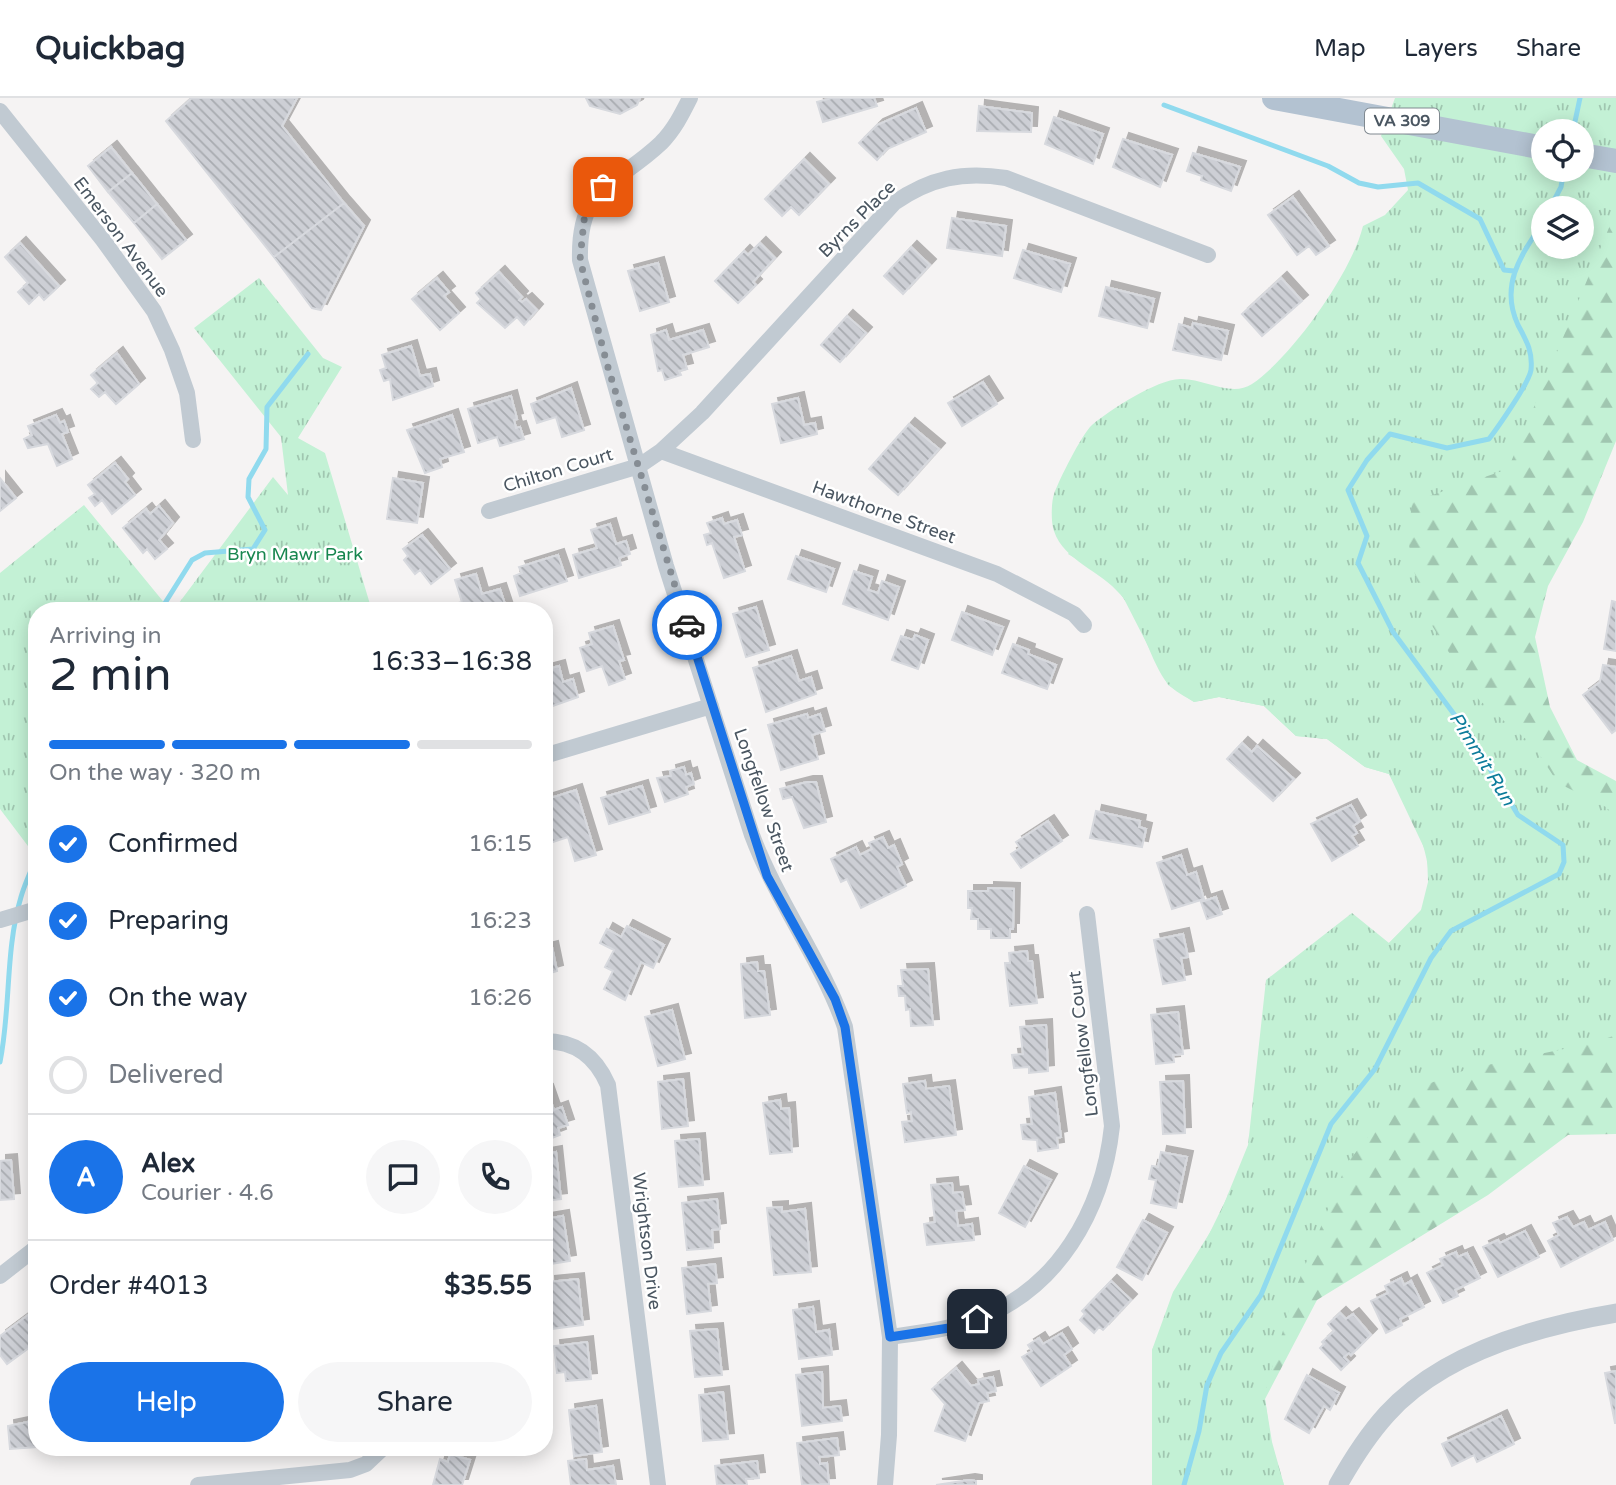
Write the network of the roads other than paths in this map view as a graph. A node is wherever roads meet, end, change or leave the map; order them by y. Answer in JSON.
{"nodes":[{"id":1,"x":690,"y":98,"type":"edge"},
{"id":2,"x":1274,"y":98,"type":"edge"},
{"id":3,"x":0,"y":111,"type":"edge"},
{"id":4,"x":1531,"y":145,"type":"edge"},
{"id":5,"x":1208,"y":255,"type":"dead end"},
{"id":6,"x":193,"y":440,"type":"dead end"},
{"id":7,"x":661,"y":451,"type":"junction"},
{"id":8,"x":639,"y":466,"type":"junction"},
{"id":9,"x":489,"y":511,"type":"dead end"},
{"id":10,"x":1084,"y":625,"type":"dead end"},
{"id":11,"x":711,"y":705,"type":"junction"},
{"id":12,"x":553,"y":753,"type":"edge"},
{"id":13,"x":28,"y":911,"type":"edge"},
{"id":14,"x":1087,"y":914,"type":"dead end"},
{"id":15,"x":0,"y":920,"type":"edge"},
{"id":16,"x":553,"y":1041,"type":"edge"},
{"id":17,"x":28,"y":1254,"type":"edge"},
{"id":18,"x":0,"y":1276,"type":"edge"},
{"id":19,"x":1616,"y":1313,"type":"edge"},
{"id":20,"x":890,"y":1337,"type":"junction"},
{"id":21,"x":372,"y":1456,"type":"edge"},
{"id":22,"x":198,"y":1485,"type":"edge"},
{"id":23,"x":658,"y":1485,"type":"edge"},
{"id":24,"x":885,"y":1485,"type":"edge"},
{"id":25,"x":1338,"y":1485,"type":"edge"}],
"edges":[{"from":1,"to":8,"type":"street","name":"Longfellow Street"},
{"from":2,"to":4,"type":"main road","number":"VA 309"},
{"from":3,"to":6,"type":"street","name":"Emerson Avenue"},
{"from":5,"to":7,"type":"street","name":"Byrns Place"},
{"from":7,"to":8,"type":"street","name":"Byrns Place"},
{"from":7,"to":10,"type":"street","name":"Hawthorne Street"},
{"from":8,"to":9,"type":"street","name":"Chilton Court"},
{"from":8,"to":11,"type":"street","name":"Longfellow Street"},
{"from":11,"to":12,"type":"street"},
{"from":11,"to":20,"type":"street","name":"Longfellow Street"},
{"from":13,"to":15,"type":"street"},
{"from":14,"to":20,"type":"street","name":"Longfellow Court"},
{"from":16,"to":23,"type":"street","name":"Wrightson Drive"},
{"from":17,"to":18,"type":"street"},
{"from":19,"to":25,"type":"street"},
{"from":20,"to":24,"type":"street","name":"Longfellow Street"},
{"from":21,"to":22,"type":"street"}]}
